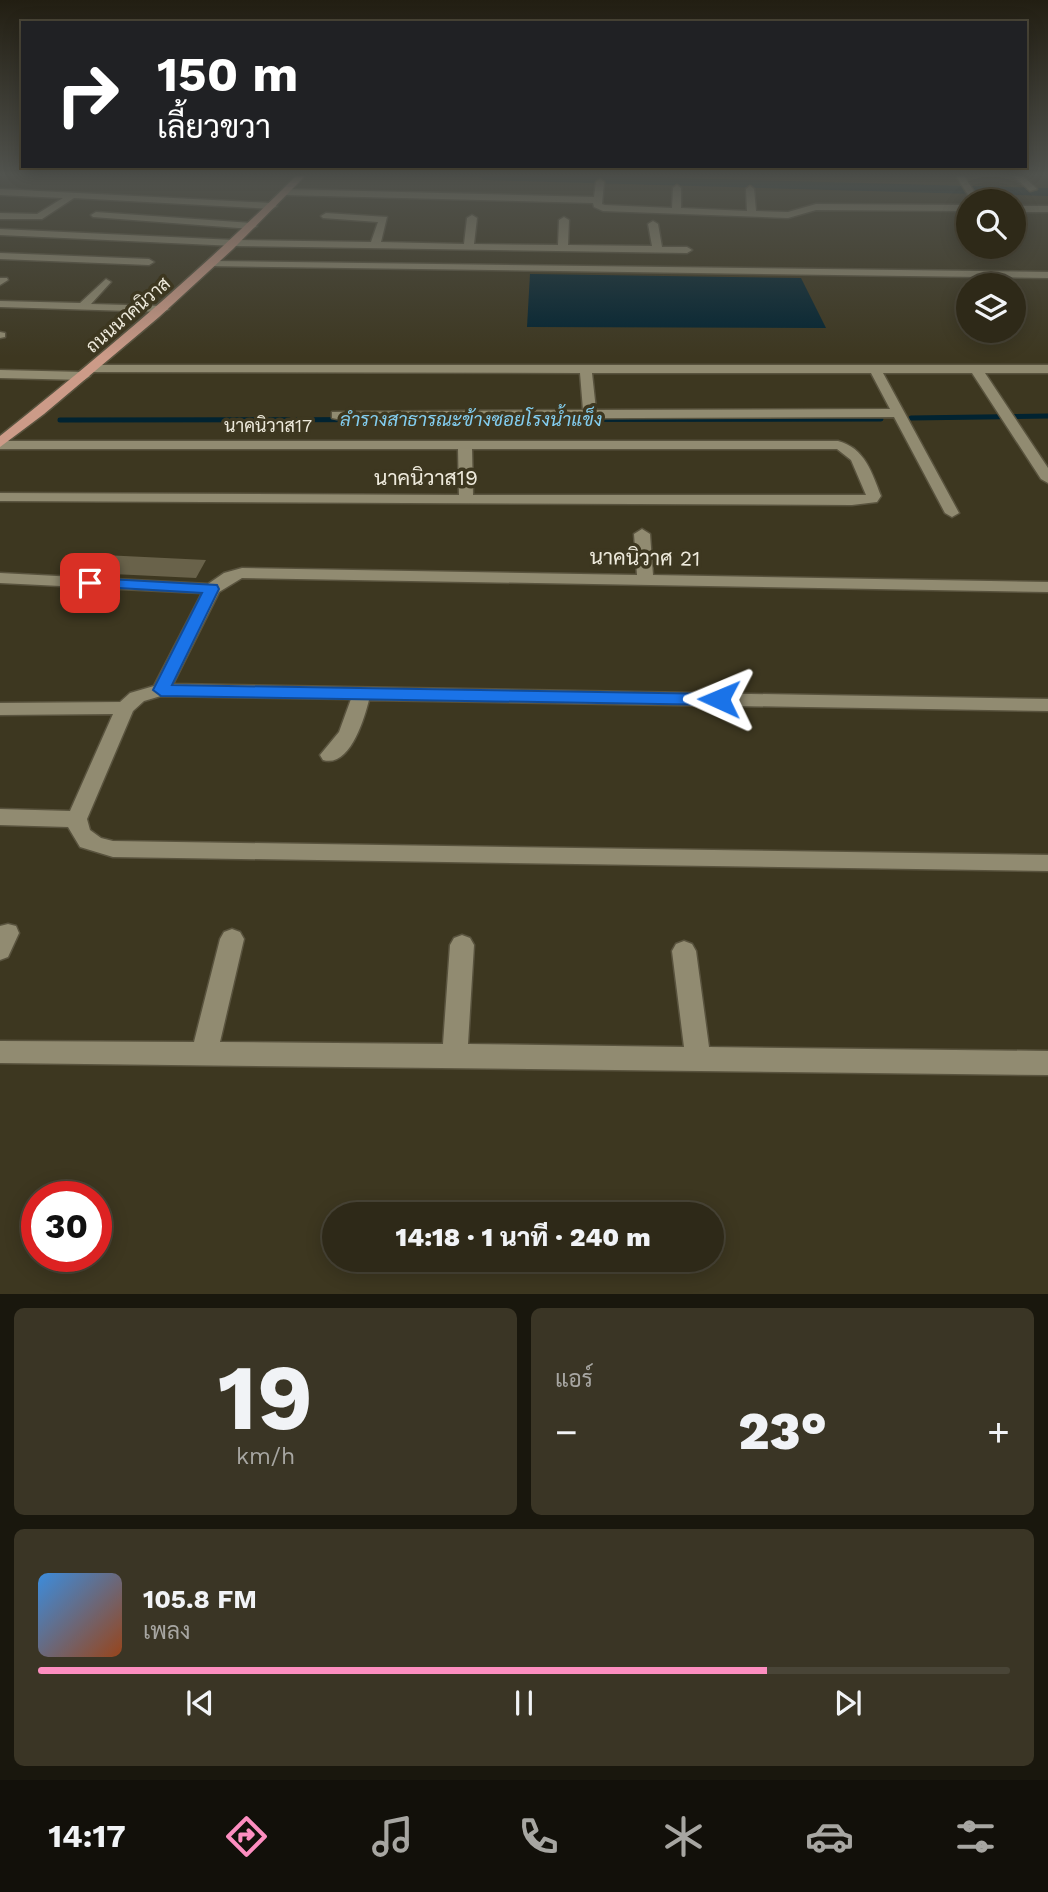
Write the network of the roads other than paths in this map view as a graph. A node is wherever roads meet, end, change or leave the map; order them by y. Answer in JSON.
{"nodes":[{"id":1,"x":16,"y":236,"type":"edge"},
{"id":2,"x":92,"y":236,"type":"edge"},
{"id":3,"x":242,"y":236,"type":"edge"},
{"id":4,"x":378,"y":236,"type":"edge"},
{"id":5,"x":470,"y":236,"type":"edge"},
{"id":6,"x":563,"y":236,"type":"edge"},
{"id":7,"x":655,"y":236,"type":"edge"},
{"id":8,"x":235,"y":243,"type":"junction"},
{"id":9,"x":375,"y":246,"type":"junction"},
{"id":10,"x":469,"y":247,"type":"junction"},
{"id":11,"x":563,"y":248,"type":"junction"},
{"id":12,"x":657,"y":249,"type":"junction"},
{"id":13,"x":687,"y":250,"type":"dead end"},
{"id":14,"x":0,"y":254,"type":"edge"},
{"id":15,"x":149,"y":262,"type":"dead end"},
{"id":16,"x":213,"y":264,"type":"junction"},
{"id":17,"x":1048,"y":275,"type":"edge"},
{"id":18,"x":106,"y":282,"type":"dead end"},
{"id":19,"x":0,"y":303,"type":"edge"},
{"id":20,"x":83,"y":306,"type":"junction"},
{"id":21,"x":163,"y":309,"type":"junction"},
{"id":22,"x":876,"y":369,"type":"junction"},
{"id":23,"x":976,"y":369,"type":"junction"},
{"id":24,"x":1048,"y":369,"type":"edge"},
{"id":25,"x":586,"y":370,"type":"junction"},
{"id":26,"x":88,"y":373,"type":"junction"},
{"id":27,"x":0,"y":374,"type":"edge"},
{"id":28,"x":590,"y":413,"type":"junction"},
{"id":29,"x":898,"y":413,"type":"junction"},
{"id":30,"x":337,"y":415,"type":"dead end"},
{"id":31,"x":0,"y":444,"type":"edge"},
{"id":32,"x":465,"y":446,"type":"junction"},
{"id":33,"x":1048,"y":479,"type":"edge"},
{"id":34,"x":0,"y":497,"type":"edge"},
{"id":35,"x":466,"y":499,"type":"junction"},
{"id":36,"x":852,"y":501,"type":"joint"},
{"id":37,"x":952,"y":513,"type":"dead end"},
{"id":38,"x":642,"y":534,"type":"dead end"},
{"id":39,"x":0,"y":578,"type":"edge"},
{"id":40,"x":645,"y":579,"type":"junction"},
{"id":41,"x":1048,"y":587,"type":"edge"},
{"id":42,"x":212,"y":589,"type":"junction"},
{"id":43,"x":161,"y":690,"type":"junction"},
{"id":44,"x":362,"y":693,"type":"junction"},
{"id":45,"x":1048,"y":705,"type":"edge"},
{"id":46,"x":125,"y":708,"type":"junction"},
{"id":47,"x":0,"y":709,"type":"edge"},
{"id":48,"x":330,"y":755,"type":"dead end"},
{"id":49,"x":0,"y":817,"type":"edge"},
{"id":50,"x":77,"y":818,"type":"junction"},
{"id":51,"x":1048,"y":863,"type":"edge"},
{"id":52,"x":232,"y":939,"type":"dead end"},
{"id":53,"x":462,"y":945,"type":"dead end"},
{"id":54,"x":684,"y":951,"type":"dead end"},
{"id":55,"x":0,"y":1052,"type":"edge"},
{"id":56,"x":204,"y":1054,"type":"junction"},
{"id":57,"x":455,"y":1055,"type":"junction"},
{"id":58,"x":698,"y":1059,"type":"junction"},
{"id":59,"x":1048,"y":1063,"type":"edge"}],
"edges":[{"from":1,"to":14,"type":"street"},
{"from":2,"to":8,"type":"street"},
{"from":3,"to":8,"type":"main road","name":"ถนนนาคนิวาส"},
{"from":4,"to":9,"type":"street"},
{"from":5,"to":10,"type":"street"},
{"from":6,"to":11,"type":"street"},
{"from":7,"to":12,"type":"street"},
{"from":8,"to":9,"type":"street"},
{"from":8,"to":16,"type":"main road","name":"ถนนนาคนิวาส"},
{"from":9,"to":10,"type":"street"},
{"from":10,"to":11,"type":"street"},
{"from":11,"to":12,"type":"street"},
{"from":12,"to":13,"type":"street"},
{"from":14,"to":15,"type":"street"},
{"from":16,"to":17,"type":"street"},
{"from":16,"to":21,"type":"main road","name":"ถนนนาคนิวาส"},
{"from":18,"to":20,"type":"street"},
{"from":19,"to":20,"type":"street"},
{"from":20,"to":21,"type":"street"},
{"from":21,"to":26,"type":"main road","name":"ถนนนาคนิวาส"},
{"from":22,"to":23,"type":"street"},
{"from":22,"to":25,"type":"street"},
{"from":22,"to":29,"type":"street"},
{"from":23,"to":24,"type":"street"},
{"from":23,"to":33,"type":"street"},
{"from":25,"to":26,"type":"street"},
{"from":25,"to":28,"type":"street"},
{"from":26,"to":27,"type":"street"},
{"from":26,"to":31,"type":"main road","name":"ถนนนาคนิวาส"},
{"from":28,"to":29,"type":"street"},
{"from":28,"to":30,"type":"street"},
{"from":29,"to":37,"type":"street"},
{"from":31,"to":32,"type":"street","name":"นาคนิวาส17"},
{"from":32,"to":35,"type":"street"},
{"from":32,"to":36,"type":"street","name":"นาคนิวาส17"},
{"from":34,"to":35,"type":"street","name":"นาคนิวาส19"},
{"from":35,"to":36,"type":"street","name":"นาคนิวาส19"},
{"from":38,"to":40,"type":"street"},
{"from":39,"to":42,"type":"street"},
{"from":40,"to":41,"type":"street","name":"นาคนิวาศ 21"},
{"from":40,"to":42,"type":"street","name":"นาคนิวาศ 21"},
{"from":42,"to":43,"type":"street"},
{"from":43,"to":44,"type":"street"},
{"from":43,"to":46,"type":"street"},
{"from":44,"to":45,"type":"street"},
{"from":44,"to":48,"type":"street"},
{"from":46,"to":47,"type":"street"},
{"from":46,"to":50,"type":"street"},
{"from":49,"to":50,"type":"street"},
{"from":50,"to":51,"type":"street"},
{"from":52,"to":56,"type":"street"},
{"from":53,"to":57,"type":"street"},
{"from":54,"to":58,"type":"street"},
{"from":55,"to":56,"type":"street"},
{"from":56,"to":57,"type":"street"},
{"from":57,"to":58,"type":"street"},
{"from":58,"to":59,"type":"street"}]}
